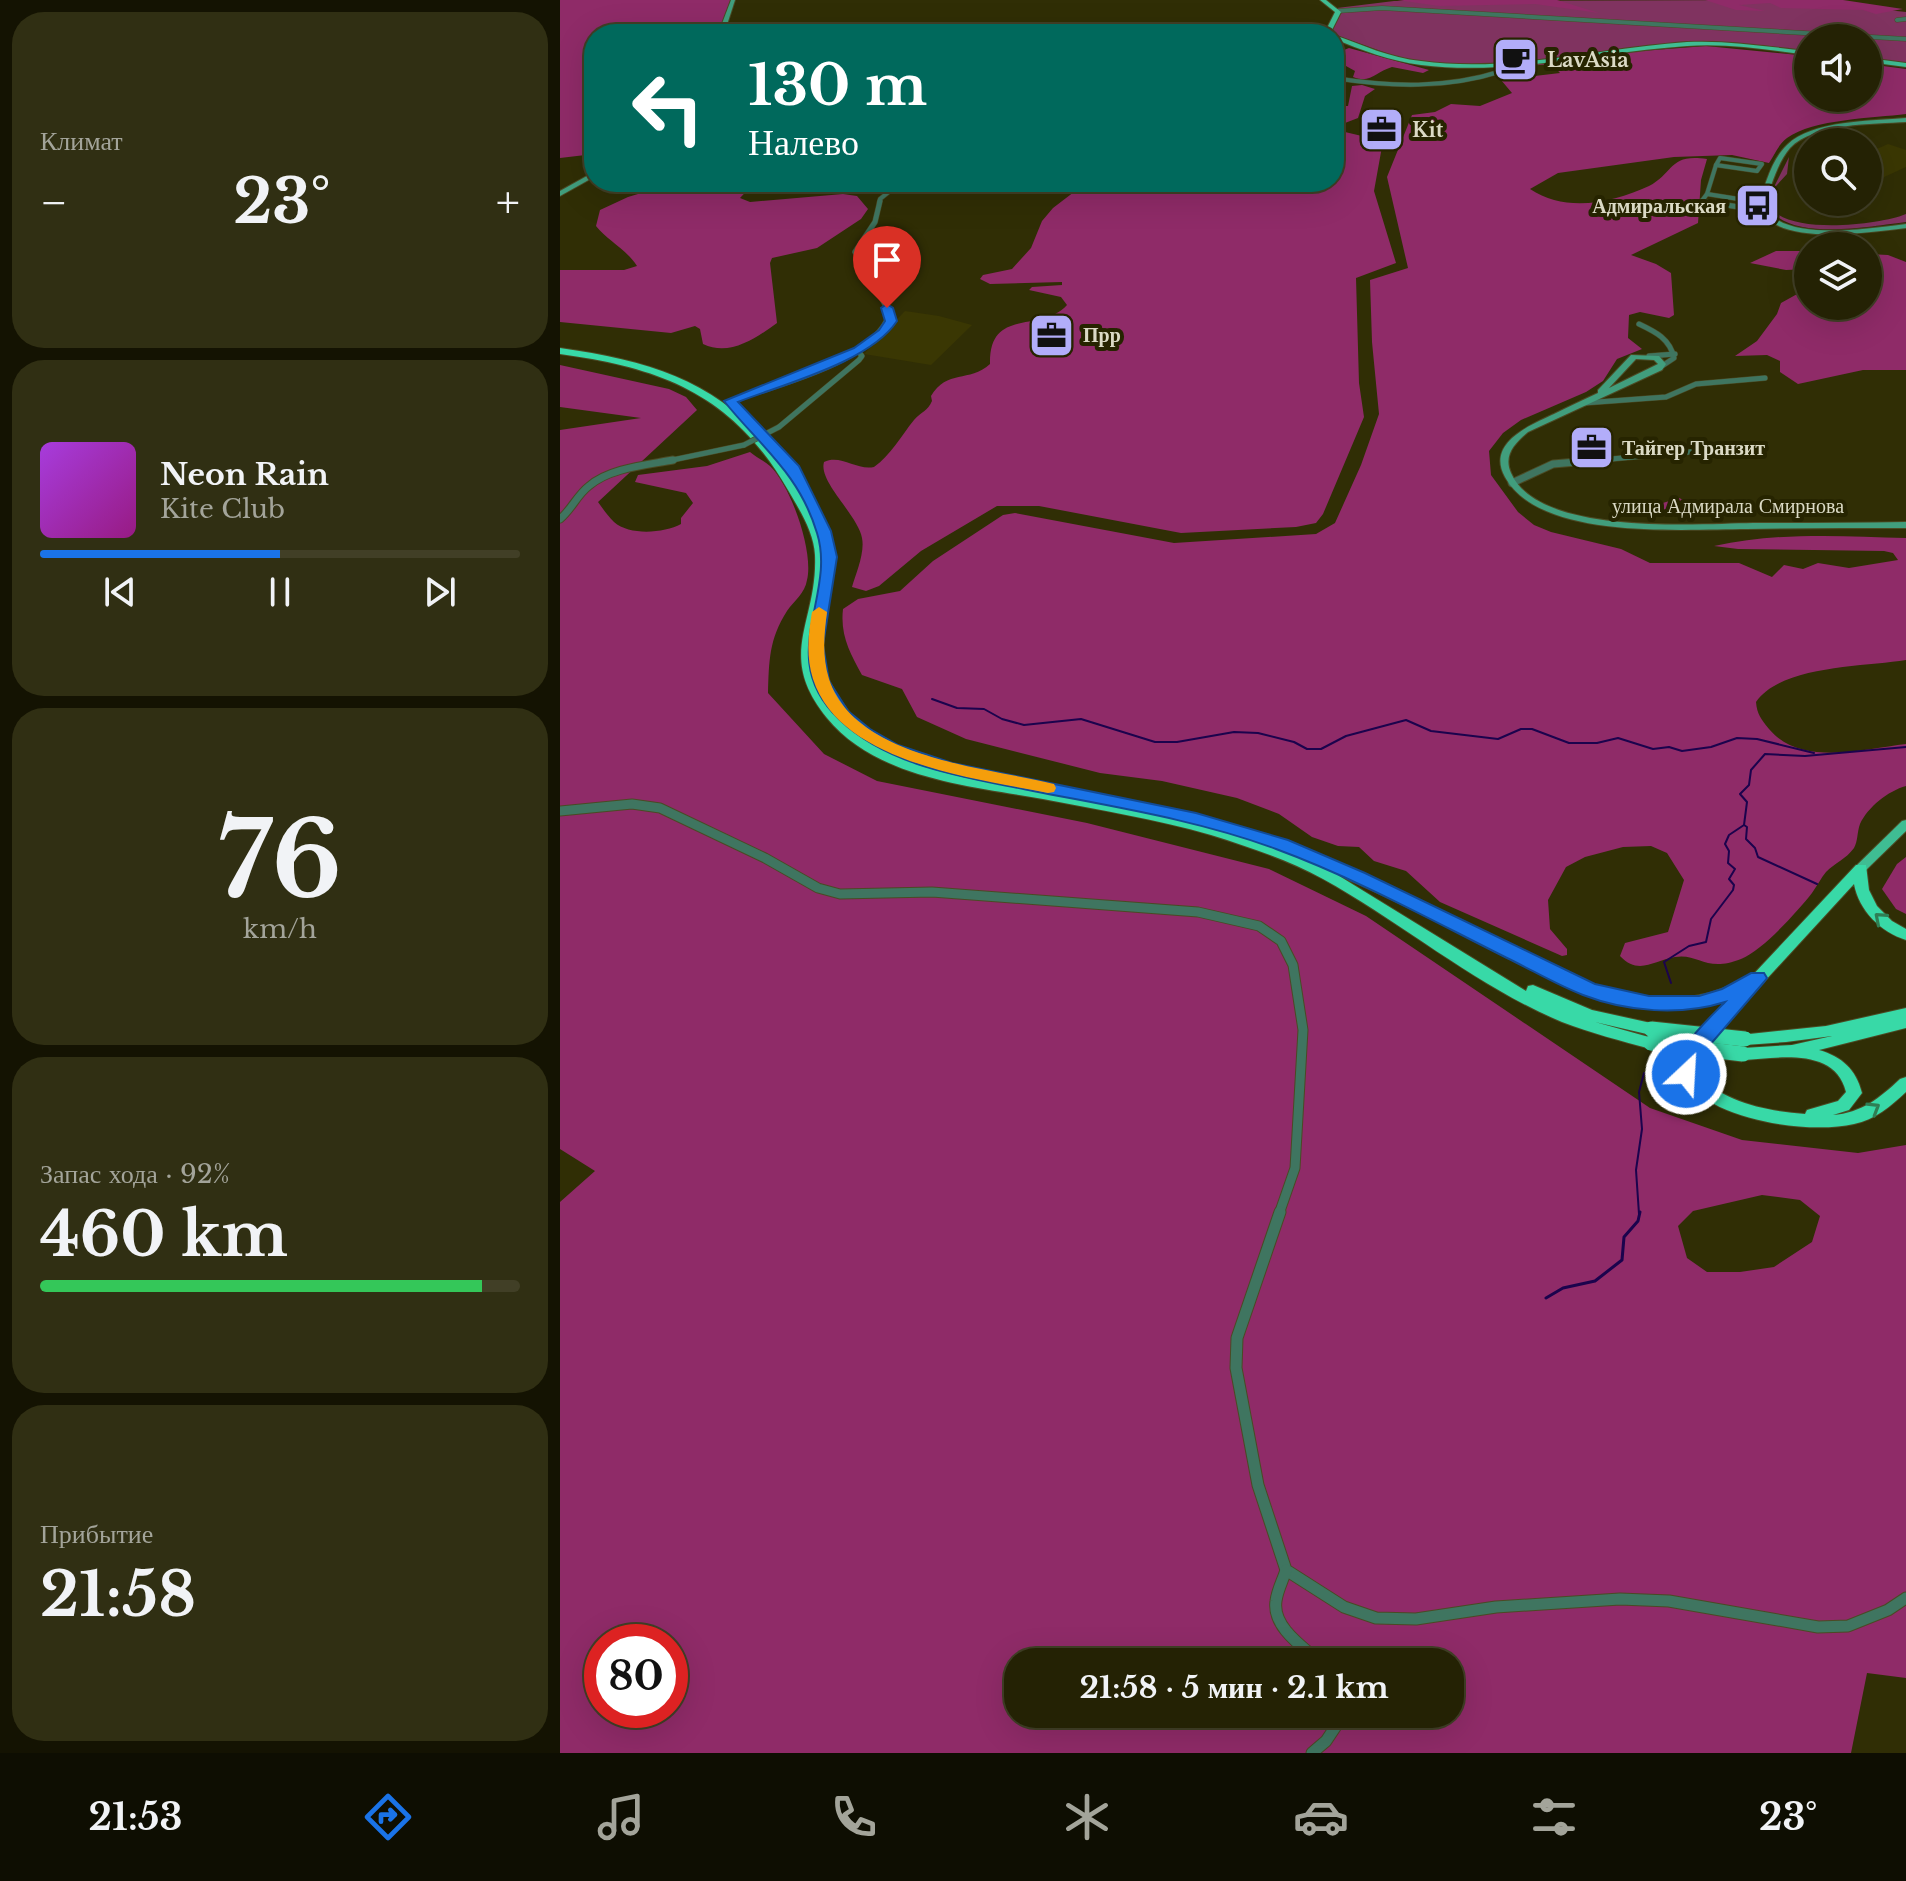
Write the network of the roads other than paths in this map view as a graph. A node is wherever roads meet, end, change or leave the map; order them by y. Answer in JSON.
{"nodes":[{"id":1,"x":733,"y":0,"type":"edge"},
{"id":2,"x":1320,"y":0,"type":"edge"},
{"id":3,"x":1338,"y":11,"type":"junction"},
{"id":4,"x":1906,"y":19,"type":"edge"},
{"id":5,"x":1897,"y":20,"type":"dead end"},
{"id":6,"x":725,"y":24,"type":"edge"},
{"id":7,"x":1328,"y":24,"type":"edge"},
{"id":8,"x":1333,"y":24,"type":"edge"},
{"id":9,"x":1906,"y":39,"type":"edge"},
{"id":10,"x":1344,"y":41,"type":"edge"},
{"id":11,"x":1344,"y":41,"type":"edge"},
{"id":12,"x":1794,"y":52,"type":"edge"},
{"id":13,"x":1794,"y":53,"type":"edge"},
{"id":14,"x":1882,"y":63,"type":"edge"},
{"id":15,"x":1906,"y":66,"type":"edge"},
{"id":16,"x":1503,"y":67,"type":"junction"},
{"id":17,"x":1344,"y":79,"type":"edge"},
{"id":18,"x":1906,"y":120,"type":"edge"},
{"id":19,"x":1716,"y":165,"type":"junction"},
{"id":20,"x":584,"y":180,"type":"edge"},
{"id":21,"x":889,"y":192,"type":"edge"},
{"id":22,"x":560,"y":194,"type":"edge"},
{"id":23,"x":1763,"y":211,"type":"junction"},
{"id":24,"x":1906,"y":226,"type":"edge"},
{"id":25,"x":1639,"y":324,"type":"dead end"},
{"id":26,"x":560,"y":349,"type":"edge"},
{"id":27,"x":858,"y":351,"type":"junction"},
{"id":28,"x":1675,"y":354,"type":"junction"},
{"id":29,"x":1649,"y":356,"type":"junction"},
{"id":30,"x":1630,"y":360,"type":"junction"},
{"id":31,"x":1659,"y":368,"type":"junction"},
{"id":32,"x":1765,"y":378,"type":"dead end"},
{"id":33,"x":730,"y":401,"type":"junction"},
{"id":34,"x":1584,"y":403,"type":"junction"},
{"id":35,"x":1766,"y":445,"type":"dead end"},
{"id":36,"x":1512,"y":483,"type":"junction"},
{"id":37,"x":560,"y":519,"type":"edge"},
{"id":38,"x":1906,"y":525,"type":"edge"},
{"id":39,"x":560,"y":811,"type":"edge"},
{"id":40,"x":1906,"y":824,"type":"edge"},
{"id":41,"x":1316,"y":861,"type":"junction"},
{"id":42,"x":1861,"y":868,"type":"junction"},
{"id":43,"x":1906,"y":935,"type":"edge"},
{"id":44,"x":1758,"y":978,"type":"junction"},
{"id":45,"x":1906,"y":1013,"type":"edge"},
{"id":46,"x":1906,"y":1023,"type":"edge"},
{"id":47,"x":1651,"y":1036,"type":"junction"},
{"id":48,"x":1744,"y":1046,"type":"junction"},
{"id":49,"x":1792,"y":1051,"type":"junction"},
{"id":50,"x":1906,"y":1083,"type":"edge"},
{"id":51,"x":1780,"y":1115,"type":"junction"},
{"id":52,"x":1286,"y":1570,"type":"junction"},
{"id":53,"x":1906,"y":1598,"type":"edge"},
{"id":54,"x":1306,"y":1648,"type":"edge"},
{"id":55,"x":1335,"y":1728,"type":"edge"},
{"id":56,"x":1312,"y":1753,"type":"edge"}],
"edges":[{"from":1,"to":6,"type":"street"},
{"from":2,"to":3,"type":"main road"},
{"from":2,"to":7,"type":"main road"},
{"from":3,"to":8,"type":"main road"},
{"from":3,"to":9,"type":"street"},
{"from":4,"to":5,"type":"street"},
{"from":10,"to":12,"type":"main road"},
{"from":11,"to":16,"type":"main road"},
{"from":13,"to":16,"type":"main road"},
{"from":14,"to":15,"type":"main road"},
{"from":16,"to":17,"type":"street"},
{"from":18,"to":23,"type":"street"},
{"from":19,"to":19,"type":"street"},
{"from":19,"to":23,"type":"street"},
{"from":20,"to":22,"type":"street"},
{"from":21,"to":27,"type":"street"},
{"from":23,"to":24,"type":"street"},
{"from":25,"to":28,"type":"street"},
{"from":26,"to":33,"type":"highway"},
{"from":26,"to":47,"type":"highway"},
{"from":27,"to":33,"type":"street"},
{"from":27,"to":37,"type":"street","bridge":true},
{"from":28,"to":29,"type":"street"},
{"from":28,"to":31,"type":"street"},
{"from":29,"to":30,"type":"street"},
{"from":29,"to":31,"type":"street"},
{"from":30,"to":31,"type":"street"},
{"from":30,"to":34,"type":"street"},
{"from":31,"to":34,"type":"street"},
{"from":32,"to":34,"type":"street"},
{"from":33,"to":41,"type":"highway"},
{"from":34,"to":36,"type":"street"},
{"from":35,"to":36,"type":"street","name":"улица Адмирала Смирнова"},
{"from":36,"to":38,"type":"street","name":"улица Адмирала Смирнова"},
{"from":39,"to":52,"type":"street"},
{"from":40,"to":42,"type":"main road"},
{"from":41,"to":44,"type":"highway"},
{"from":41,"to":47,"type":"highway"},
{"from":43,"to":42,"type":"highway","one_way":true},
{"from":42,"to":44,"type":"highway"},
{"from":44,"to":51,"type":"highway"},
{"from":45,"to":48,"type":"highway"},
{"from":46,"to":49,"type":"highway"},
{"from":47,"to":48,"type":"highway","bridge":true},
{"from":48,"to":49,"type":"highway"},
{"from":49,"to":51,"type":"highway"},
{"from":51,"to":50,"type":"highway","one_way":true},
{"from":52,"to":53,"type":"street"},
{"from":52,"to":54,"type":"street"},
{"from":55,"to":56,"type":"street"}]}
